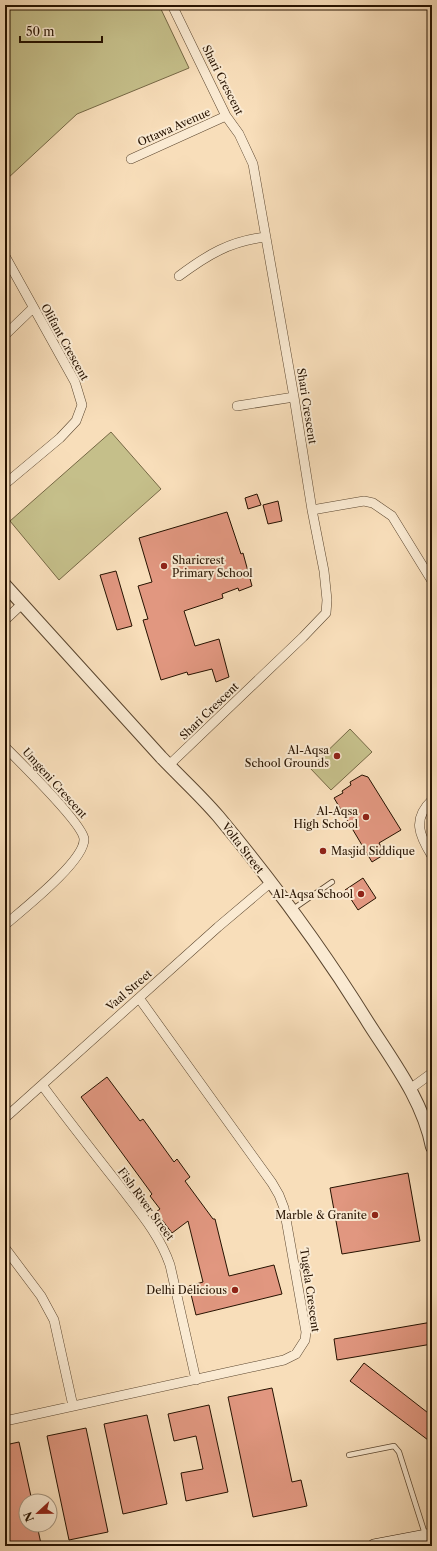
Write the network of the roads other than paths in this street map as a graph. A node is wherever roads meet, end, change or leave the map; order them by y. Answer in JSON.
{"nodes":[{"id":1,"x":172,"y":5,"type":"edge"},
{"id":2,"x":226,"y":116,"type":"junction"},
{"id":3,"x":131,"y":159,"type":"dead end"},
{"id":4,"x":266,"y":237,"type":"junction"},
{"id":5,"x":5,"y":256,"type":"edge"},
{"id":6,"x":179,"y":276,"type":"dead end"},
{"id":7,"x":33,"y":308,"type":"junction"},
{"id":8,"x":5,"y":335,"type":"edge"},
{"id":9,"x":294,"y":397,"type":"junction"},
{"id":10,"x":237,"y":406,"type":"dead end"},
{"id":11,"x":5,"y":484,"type":"edge"},
{"id":12,"x":312,"y":510,"type":"junction"},
{"id":13,"x":432,"y":580,"type":"edge"},
{"id":14,"x":5,"y":585,"type":"edge"},
{"id":15,"x":22,"y":604,"type":"junction"},
{"id":16,"x":5,"y":620,"type":"edge"},
{"id":17,"x":5,"y":747,"type":"edge"},
{"id":18,"x":169,"y":765,"type":"junction"},
{"id":19,"x":432,"y":800,"type":"edge"},
{"id":20,"x":432,"y":856,"type":"edge"},
{"id":21,"x":332,"y":882,"type":"dead end"},
{"id":22,"x":270,"y":883,"type":"junction"},
{"id":23,"x":291,"y":910,"type":"junction"},
{"id":24,"x":5,"y":925,"type":"edge"},
{"id":25,"x":139,"y":998,"type":"junction"},
{"id":26,"x":432,"y":1073,"type":"edge"},
{"id":27,"x":42,"y":1085,"type":"junction"},
{"id":28,"x":410,"y":1089,"type":"junction"},
{"id":29,"x":5,"y":1118,"type":"edge"},
{"id":30,"x":432,"y":1147,"type":"edge"},
{"id":31,"x":5,"y":1248,"type":"edge"},
{"id":32,"x":196,"y":1380,"type":"junction"},
{"id":33,"x":73,"y":1406,"type":"junction"},
{"id":34,"x":5,"y":1421,"type":"edge"},
{"id":35,"x":349,"y":1455,"type":"dead end"},
{"id":36,"x":429,"y":1535,"type":"edge"},
{"id":37,"x":374,"y":1546,"type":"edge"}],
"edges":[{"from":1,"to":2,"type":"street","name":"Shari Crescent"},
{"from":2,"to":3,"type":"street","name":"Ottawa Avenue"},
{"from":2,"to":4,"type":"street","name":"Shari Crescent"},
{"from":4,"to":6,"type":"street"},
{"from":4,"to":9,"type":"street","name":"Shari Crescent"},
{"from":5,"to":7,"type":"street","name":"Olifant Crescent"},
{"from":7,"to":8,"type":"street"},
{"from":7,"to":11,"type":"street","name":"Olifant Crescent"},
{"from":9,"to":10,"type":"street"},
{"from":9,"to":12,"type":"street","name":"Shari Crescent"},
{"from":12,"to":13,"type":"street"},
{"from":12,"to":18,"type":"street","name":"Shari Crescent"},
{"from":14,"to":15,"type":"street","name":"Volta Street"},
{"from":15,"to":16,"type":"street"},
{"from":15,"to":18,"type":"street","name":"Volta Street"},
{"from":17,"to":24,"type":"street","name":"Umgeni Crescent"},
{"from":18,"to":22,"type":"street","name":"Volta Street"},
{"from":19,"to":20,"type":"street"},
{"from":21,"to":23,"type":"lane"},
{"from":22,"to":23,"type":"street","name":"Volta Street"},
{"from":22,"to":25,"type":"street","name":"Vaal Street"},
{"from":23,"to":28,"type":"street","name":"Volta Street"},
{"from":25,"to":27,"type":"street","name":"Vaal Street"},
{"from":25,"to":32,"type":"street","name":"Tugela Crescent"},
{"from":26,"to":28,"type":"street"},
{"from":27,"to":29,"type":"street","name":"Vaal Street"},
{"from":27,"to":32,"type":"street","name":"Fish River Street"},
{"from":28,"to":30,"type":"street","name":"Volta Street"},
{"from":31,"to":33,"type":"street"},
{"from":32,"to":33,"type":"street","name":"Tugela Crescent"},
{"from":33,"to":34,"type":"street","name":"Tugela Crescent"},
{"from":35,"to":36,"type":"lane"},
{"from":36,"to":37,"type":"main road"}]}
